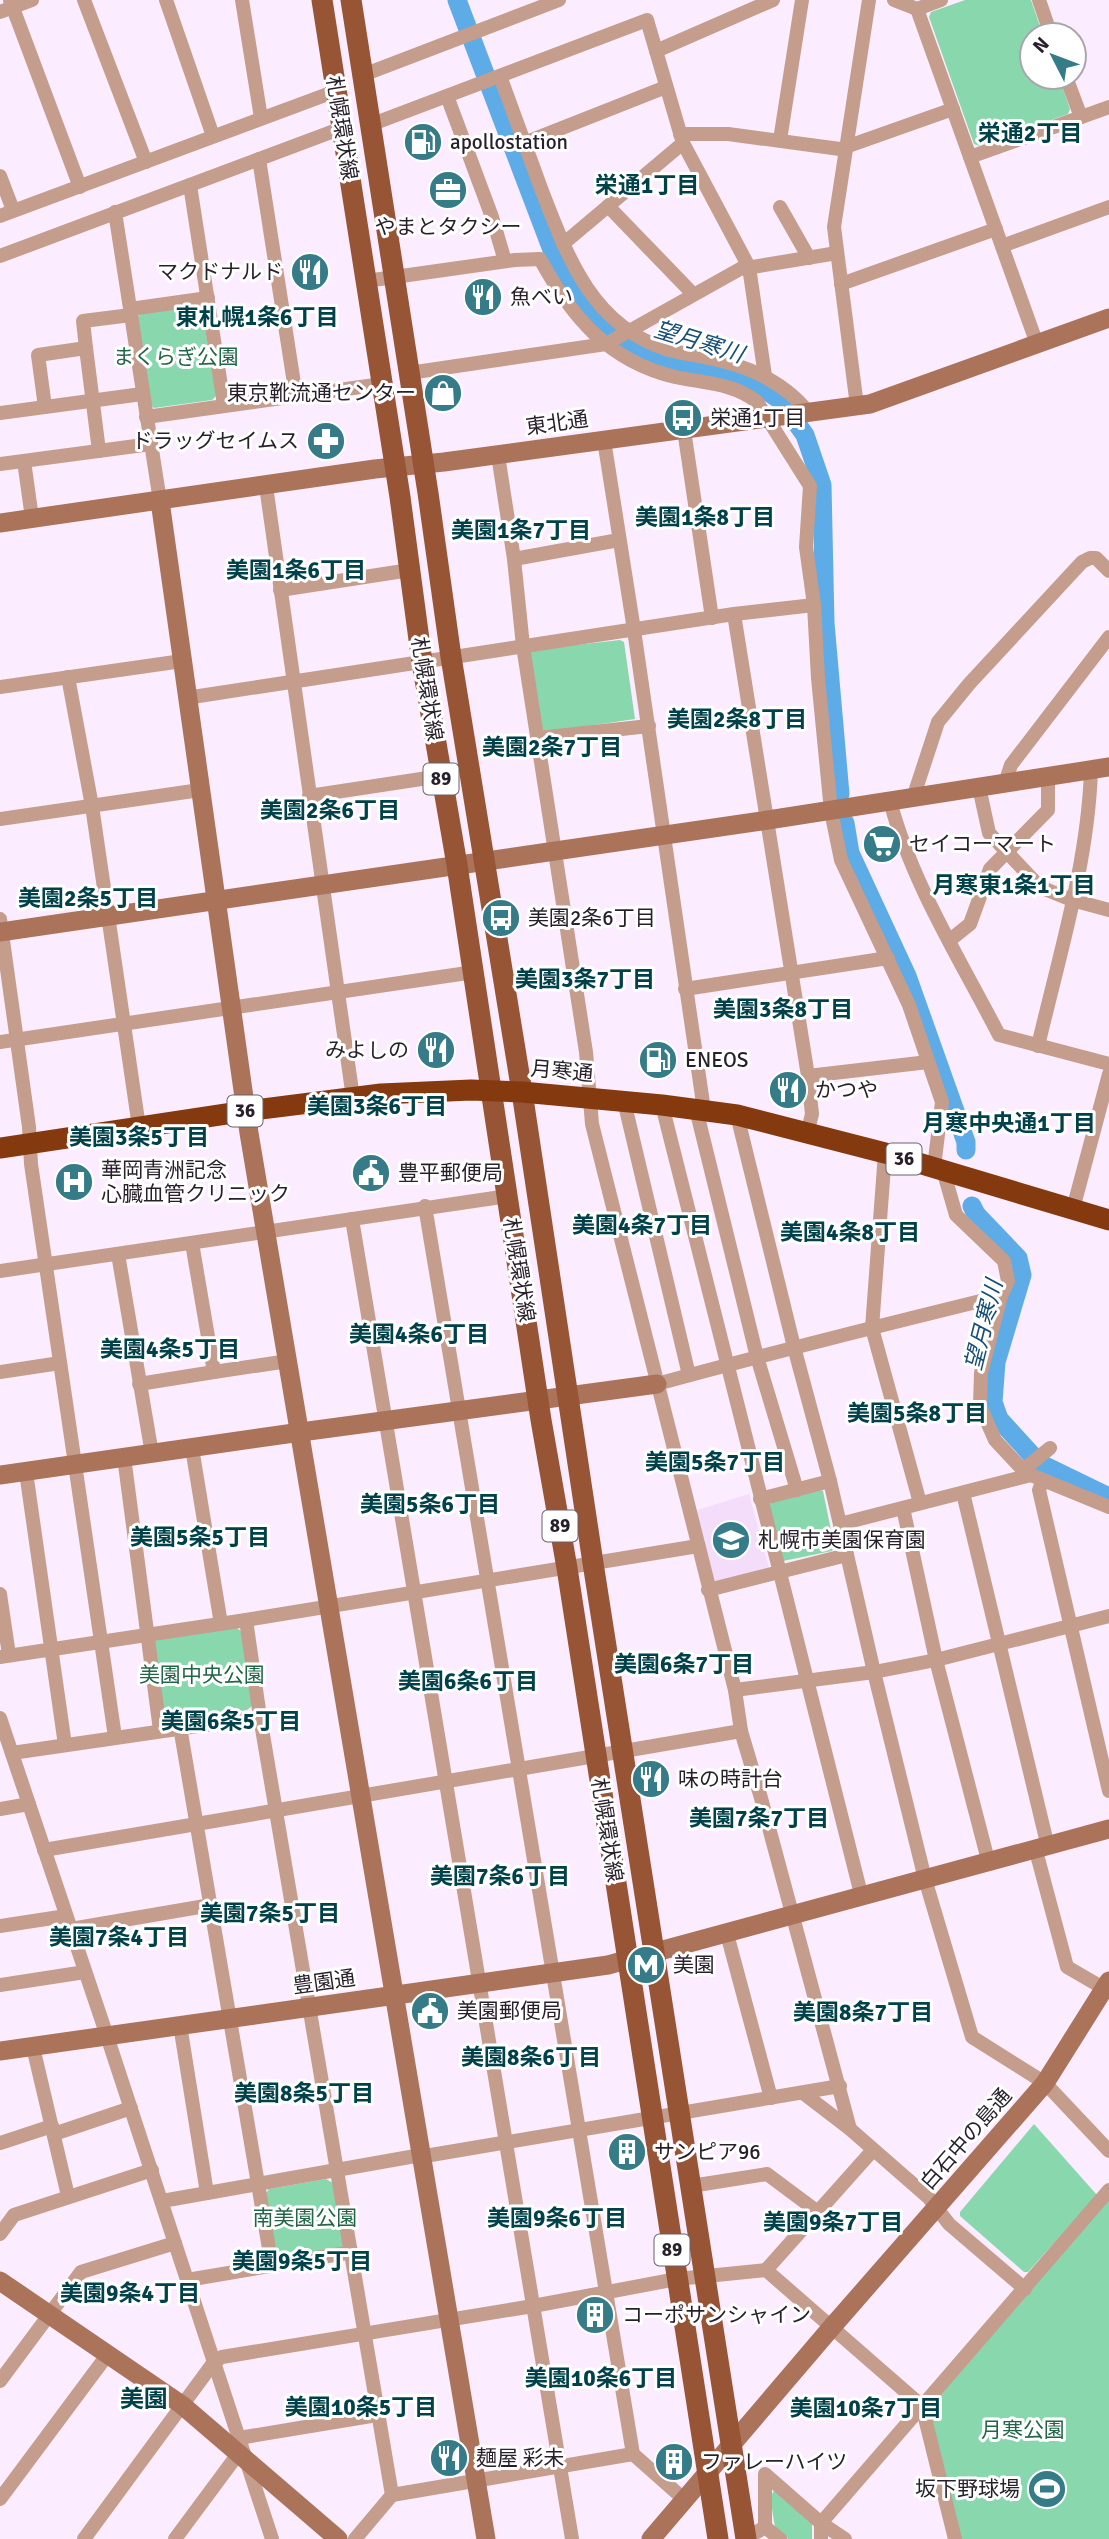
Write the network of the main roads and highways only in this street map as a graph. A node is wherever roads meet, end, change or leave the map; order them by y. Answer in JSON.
{"nodes":[{"id":1,"x":322,"y":0,"type":"edge"},
{"id":2,"x":351,"y":0,"type":"edge"},
{"id":3,"x":492,"y":1091,"type":"junction"},
{"id":4,"x":522,"y":1092,"type":"junction"},
{"id":5,"x":0,"y":1148,"type":"edge"},
{"id":6,"x":1109,"y":1220,"type":"edge"},
{"id":7,"x":752,"y":2533,"type":"edge"},
{"id":8,"x":718,"y":2539,"type":"edge"}],
"edges":[{"from":1,"to":3,"type":"main road","name":"札幌環状線","number":"89"},
{"from":2,"to":4,"type":"main road","name":"札幌環状線","number":"89"},
{"from":3,"to":4,"type":"highway","name":"月寒通","number":"36"},
{"from":3,"to":5,"type":"highway","name":"月寒通","number":"36"},
{"from":3,"to":8,"type":"main road","name":"札幌環状線","number":"89"},
{"from":4,"to":6,"type":"highway","name":"月寒通","number":"36"},
{"from":4,"to":7,"type":"main road","name":"札幌環状線","number":"89"}]}
